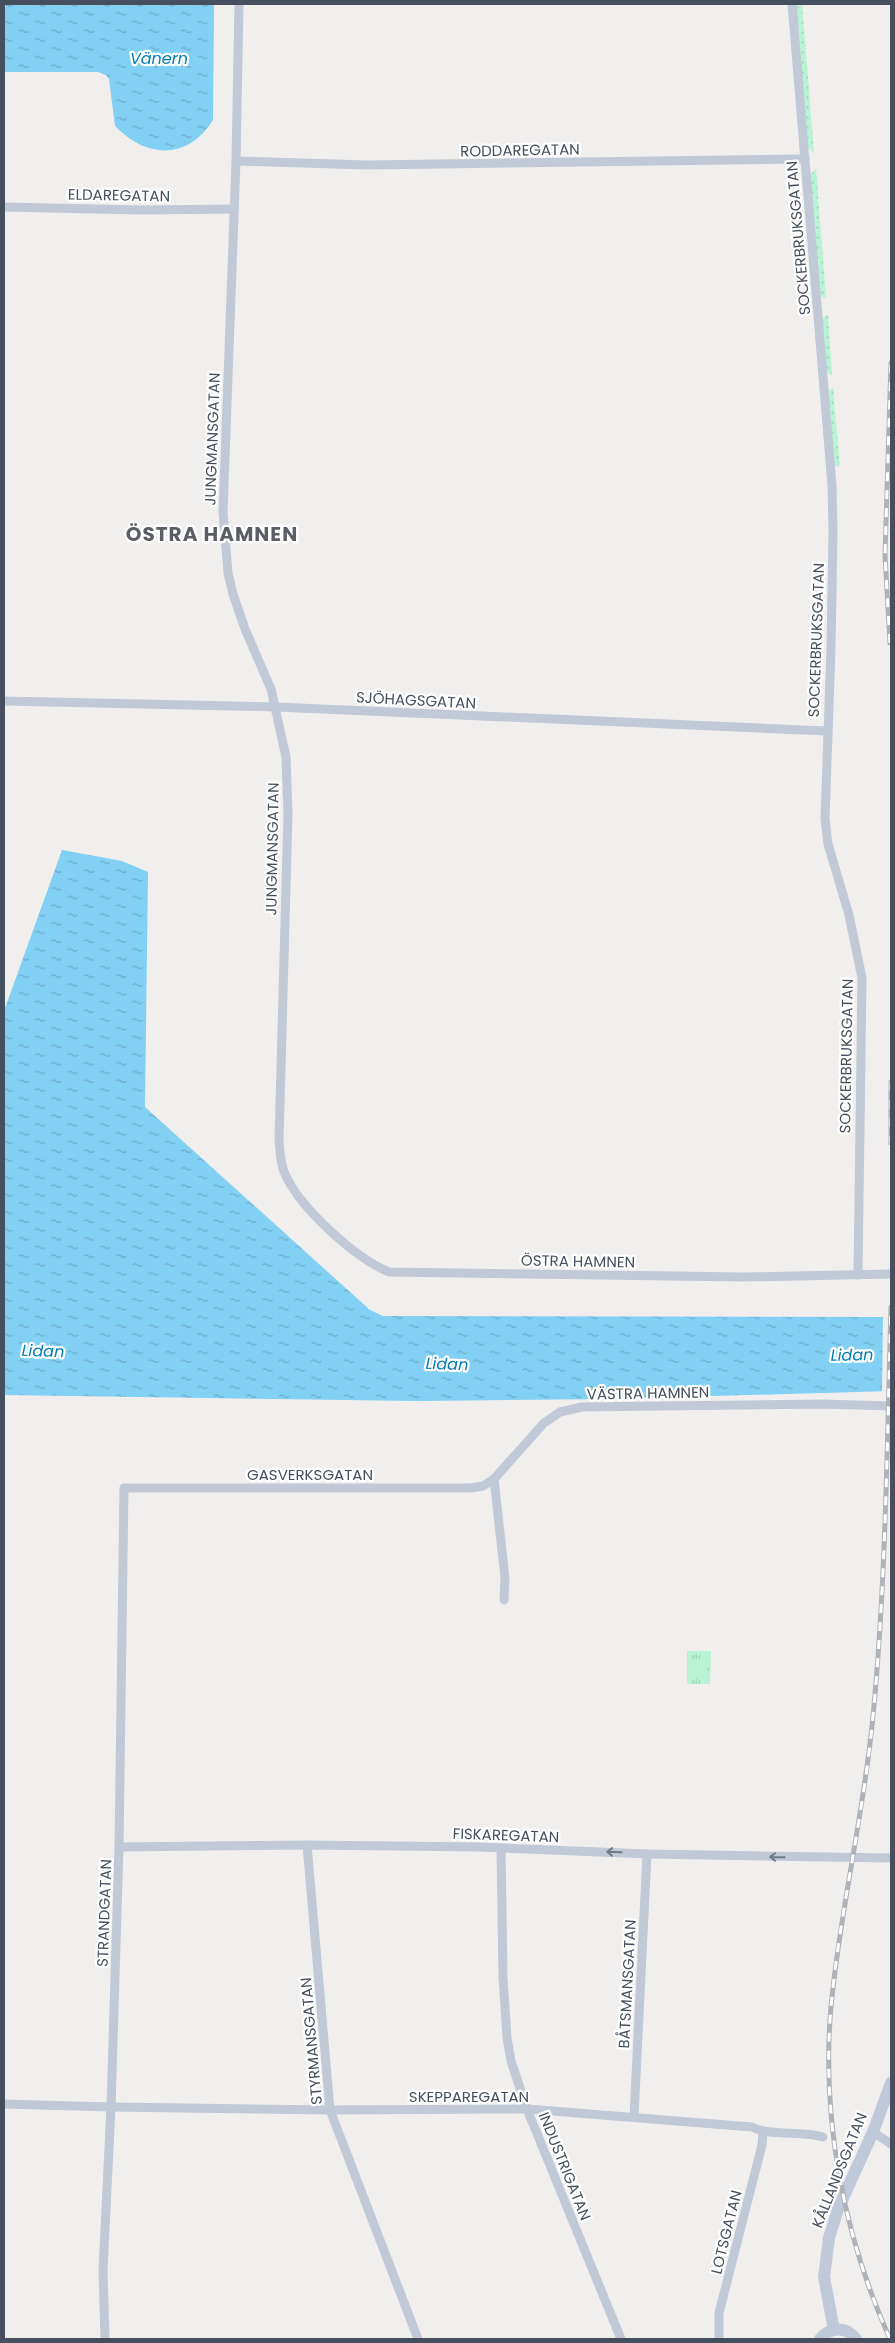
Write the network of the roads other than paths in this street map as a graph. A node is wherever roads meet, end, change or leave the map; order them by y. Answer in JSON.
{"nodes":[{"id":1,"x":239,"y":4,"type":"edge"},
{"id":2,"x":792,"y":4,"type":"edge"},
{"id":3,"x":805,"y":159,"type":"junction"},
{"id":4,"x":236,"y":161,"type":"junction"},
{"id":5,"x":4,"y":207,"type":"edge"},
{"id":6,"x":234,"y":209,"type":"junction"},
{"id":7,"x":4,"y":700,"type":"edge"},
{"id":8,"x":276,"y":707,"type":"junction"},
{"id":9,"x":827,"y":731,"type":"junction"},
{"id":10,"x":295,"y":1191,"type":"joint"},
{"id":11,"x":891,"y":1274,"type":"edge"},
{"id":12,"x":858,"y":1275,"type":"junction"},
{"id":13,"x":891,"y":1406,"type":"edge"},
{"id":14,"x":494,"y":1479,"type":"junction"},
{"id":15,"x":124,"y":1488,"type":"joint"},
{"id":16,"x":504,"y":1600,"type":"dead end"},
{"id":17,"x":307,"y":1845,"type":"junction"},
{"id":18,"x":119,"y":1847,"type":"junction"},
{"id":19,"x":501,"y":1848,"type":"junction"},
{"id":20,"x":647,"y":1854,"type":"junction"},
{"id":21,"x":891,"y":1858,"type":"edge"},
{"id":22,"x":891,"y":2083,"type":"edge"},
{"id":23,"x":4,"y":2104,"type":"edge"},
{"id":24,"x":112,"y":2107,"type":"junction"},
{"id":25,"x":527,"y":2109,"type":"junction"},
{"id":26,"x":330,"y":2110,"type":"junction"},
{"id":27,"x":634,"y":2116,"type":"junction"},
{"id":28,"x":763,"y":2132,"type":"junction"},
{"id":29,"x":873,"y":2132,"type":"junction"},
{"id":30,"x":823,"y":2137,"type":"dead end"},
{"id":31,"x":891,"y":2144,"type":"edge"},
{"id":32,"x":834,"y":2330,"type":"junction"},
{"id":33,"x":105,"y":2339,"type":"edge"},
{"id":34,"x":418,"y":2339,"type":"edge"},
{"id":35,"x":621,"y":2339,"type":"edge"},
{"id":36,"x":719,"y":2339,"type":"edge"},
{"id":37,"x":820,"y":2339,"type":"edge"},
{"id":38,"x":856,"y":2339,"type":"edge"}],
"edges":[{"from":1,"to":4,"type":"street","name":"JUNGMANSGATAN"},
{"from":2,"to":3,"type":"street","name":"SOCKERBRUKSGATAN"},
{"from":3,"to":4,"type":"street","name":"RODDAREGATAN"},
{"from":3,"to":9,"type":"street","name":"SOCKERBRUKSGATAN"},
{"from":4,"to":6,"type":"street","name":"JUNGMANSGATAN"},
{"from":5,"to":6,"type":"street","name":"ELDAREGATAN"},
{"from":6,"to":8,"type":"street","name":"JUNGMANSGATAN"},
{"from":7,"to":8,"type":"street","name":"SJÖHAGSGATAN"},
{"from":8,"to":9,"type":"street","name":"SJÖHAGSGATAN"},
{"from":8,"to":10,"type":"street","name":"JUNGMANSGATAN"},
{"from":9,"to":12,"type":"street","name":"SOCKERBRUKSGATAN"},
{"from":10,"to":12,"type":"street","name":"ÖSTRA HAMNEN"},
{"from":11,"to":12,"type":"street","name":"ÖSTRA HAMNEN"},
{"from":13,"to":14,"type":"street","name":"VÄSTRA HAMNEN"},
{"from":14,"to":15,"type":"street","name":"GASVERKSGATAN"},
{"from":14,"to":16,"type":"street"},
{"from":15,"to":18,"type":"street","name":"STRANDGATAN"},
{"from":17,"to":18,"type":"street","name":"FISKAREGATAN"},
{"from":17,"to":19,"type":"street","name":"FISKAREGATAN"},
{"from":17,"to":26,"type":"street","name":"STYRMANSGATAN"},
{"from":18,"to":24,"type":"street","name":"STRANDGATAN"},
{"from":20,"to":19,"type":"street","name":"FISKAREGATAN","one_way":true},
{"from":19,"to":25,"type":"street","name":"INDUSTRIGATAN"},
{"from":21,"to":20,"type":"street","name":"FISKAREGATAN","one_way":true},
{"from":20,"to":27,"type":"street","name":"BÅTSMANSGATAN"},
{"from":22,"to":29,"type":"main road","name":"KÅLLANDSGATAN"},
{"from":23,"to":24,"type":"street","name":"SKEPPAREGATAN"},
{"from":24,"to":26,"type":"street","name":"SKEPPAREGATAN"},
{"from":24,"to":33,"type":"street","name":"STRANDGATAN"},
{"from":25,"to":26,"type":"street","name":"SKEPPAREGATAN"},
{"from":25,"to":27,"type":"street","name":"SKEPPAREGATAN"},
{"from":25,"to":35,"type":"street","name":"INDUSTRIGATAN"},
{"from":26,"to":34,"type":"street","name":"STYRMANSGATAN"},
{"from":27,"to":28,"type":"street","name":"SKEPPAREGATAN"},
{"from":28,"to":30,"type":"street","name":"SKEPPAREGATAN"},
{"from":28,"to":36,"type":"street","name":"LOTSGATAN"},
{"from":29,"to":31,"type":"street"},
{"from":29,"to":32,"type":"main road","name":"KÅLLANDSGATAN"},
{"from":32,"to":37,"type":"main road"},
{"from":32,"to":38,"type":"main road"}]}
